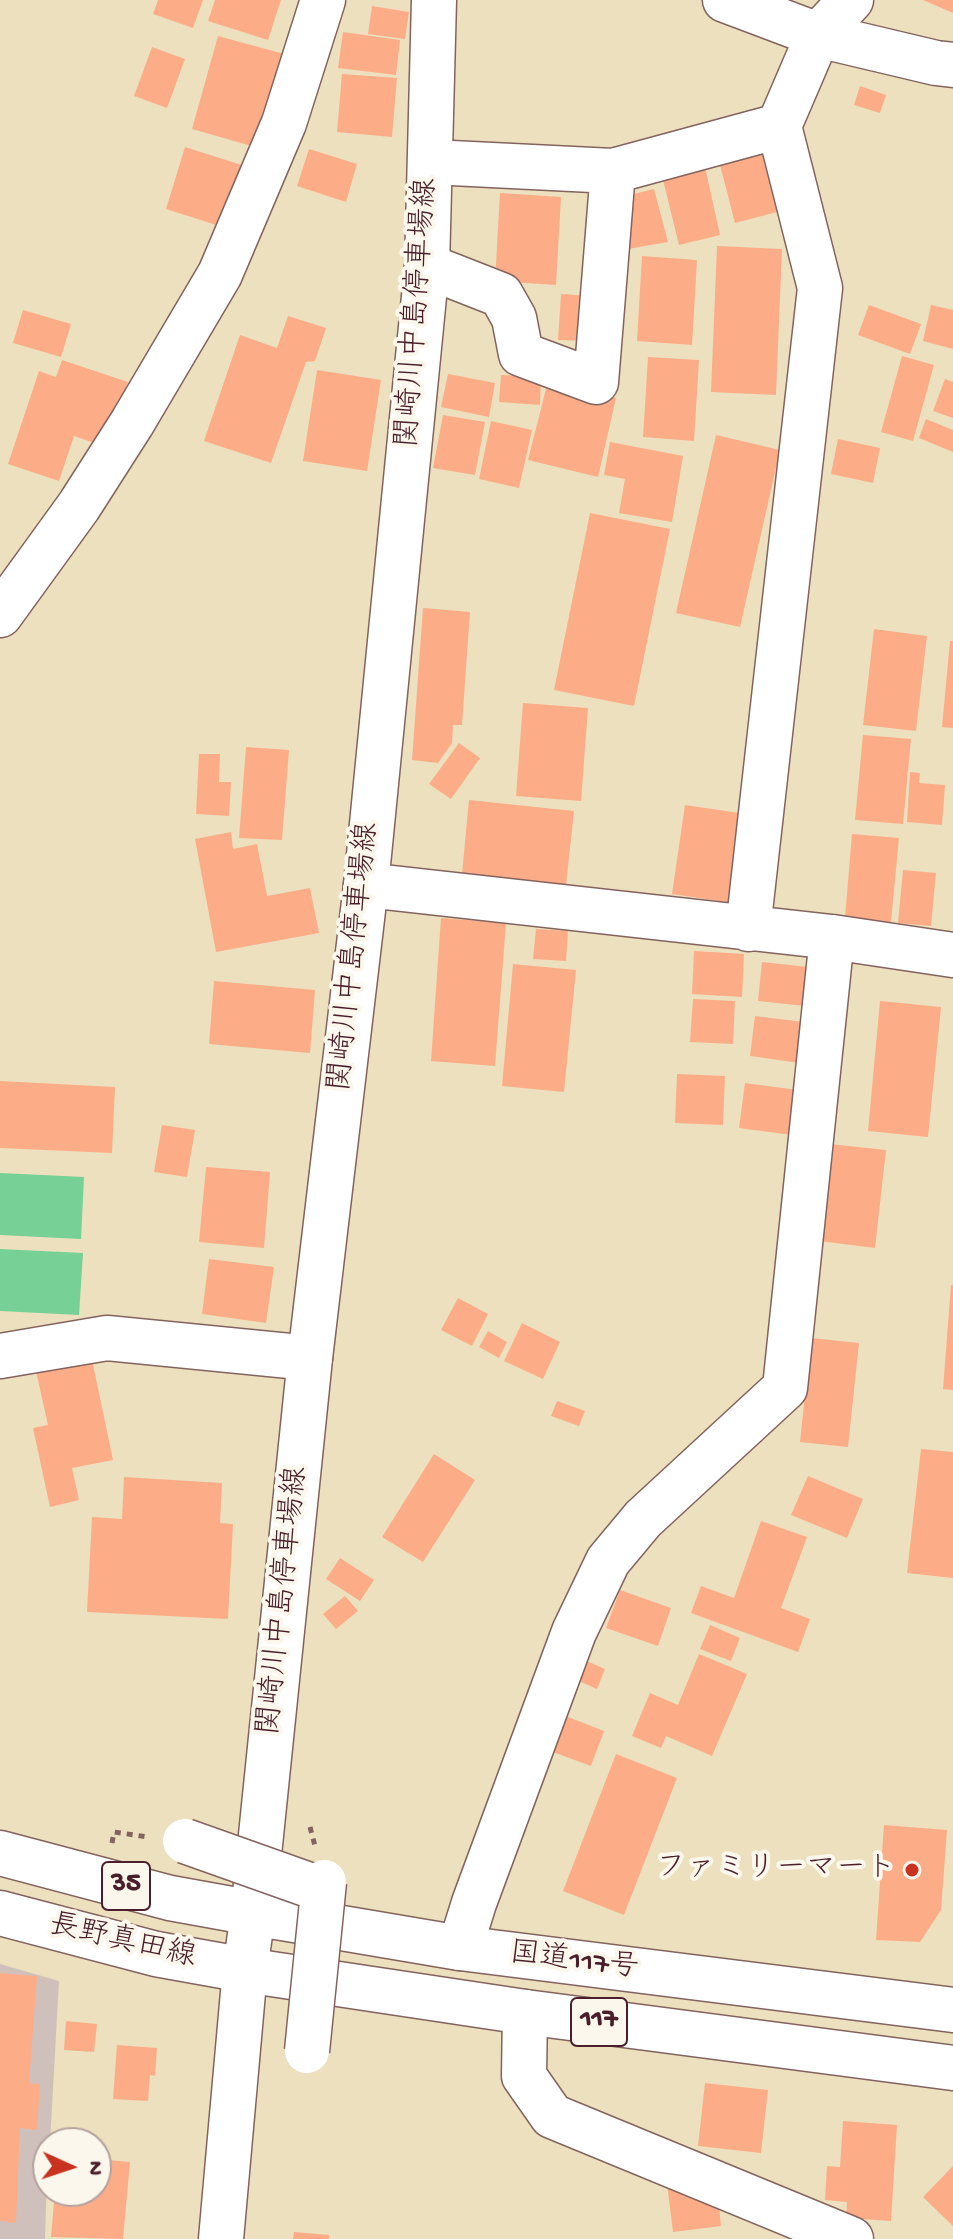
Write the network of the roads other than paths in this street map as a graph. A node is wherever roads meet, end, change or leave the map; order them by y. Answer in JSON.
{"nodes":[{"id":1,"x":323,"y":0,"type":"edge"},
{"id":2,"x":434,"y":0,"type":"edge"},
{"id":3,"x":725,"y":0,"type":"edge"},
{"id":4,"x":851,"y":0,"type":"edge"},
{"id":5,"x":818,"y":35,"type":"junction"},
{"id":6,"x":953,"y":65,"type":"edge"},
{"id":7,"x":779,"y":126,"type":"junction"},
{"id":8,"x":431,"y":162,"type":"junction"},
{"id":9,"x":613,"y":171,"type":"junction"},
{"id":10,"x":427,"y":266,"type":"junction"},
{"id":11,"x":0,"y":615,"type":"edge"},
{"id":12,"x":366,"y":885,"type":"junction"},
{"id":13,"x":748,"y":929,"type":"junction"},
{"id":14,"x":832,"y":937,"type":"junction"},
{"id":15,"x":953,"y":955,"type":"edge"},
{"id":16,"x":0,"y":1356,"type":"edge"},
{"id":17,"x":310,"y":1358,"type":"junction"},
{"id":18,"x":185,"y":1841,"type":"dead end"},
{"id":19,"x":0,"y":1853,"type":"edge"},
{"id":20,"x":0,"y":1913,"type":"edge"},
{"id":21,"x":253,"y":1913,"type":"junction"},
{"id":22,"x":460,"y":1948,"type":"junction"},
{"id":23,"x":245,"y":1970,"type":"junction"},
{"id":24,"x":953,"y":2010,"type":"edge"},
{"id":25,"x":525,"y":2012,"type":"junction"},
{"id":26,"x":307,"y":2051,"type":"dead end"},
{"id":27,"x":953,"y":2068,"type":"edge"},
{"id":28,"x":221,"y":2239,"type":"edge"},
{"id":29,"x":851,"y":2239,"type":"edge"}],
"edges":[{"from":1,"to":11,"type":"main road"},
{"from":2,"to":8,"type":"main road","name":"関崎川中島停車場線"},
{"from":3,"to":5,"type":"main road"},
{"from":4,"to":5,"type":"main road"},
{"from":5,"to":6,"type":"main road"},
{"from":5,"to":7,"type":"main road"},
{"from":7,"to":9,"type":"main road"},
{"from":7,"to":13,"type":"main road"},
{"from":8,"to":9,"type":"main road"},
{"from":8,"to":10,"type":"main road","name":"関崎川中島停車場線"},
{"from":9,"to":10,"type":"main road"},
{"from":10,"to":12,"type":"main road","name":"関崎川中島停車場線"},
{"from":12,"to":13,"type":"main road"},
{"from":12,"to":17,"type":"main road","name":"関崎川中島停車場線"},
{"from":13,"to":14,"type":"main road"},
{"from":14,"to":15,"type":"main road"},
{"from":14,"to":22,"type":"main road"},
{"from":16,"to":17,"type":"main road"},
{"from":17,"to":21,"type":"main road","name":"関崎川中島停車場線"},
{"from":18,"to":26,"type":"main road","bridge":true},
{"from":19,"to":21,"type":"main road","name":"長野真田線","number":"35"},
{"from":20,"to":23,"type":"main road","name":"長野真田線","number":"35"},
{"from":21,"to":22,"type":"main road","name":"国道117号","number":"117"},
{"from":21,"to":23,"type":"main road"},
{"from":22,"to":24,"type":"main road","name":"国道117号","number":"117"},
{"from":23,"to":25,"type":"main road","name":"国道117号","number":"117"},
{"from":23,"to":28,"type":"main road"},
{"from":25,"to":27,"type":"main road","name":"国道117号","number":"117"},
{"from":25,"to":29,"type":"main road"}]}
